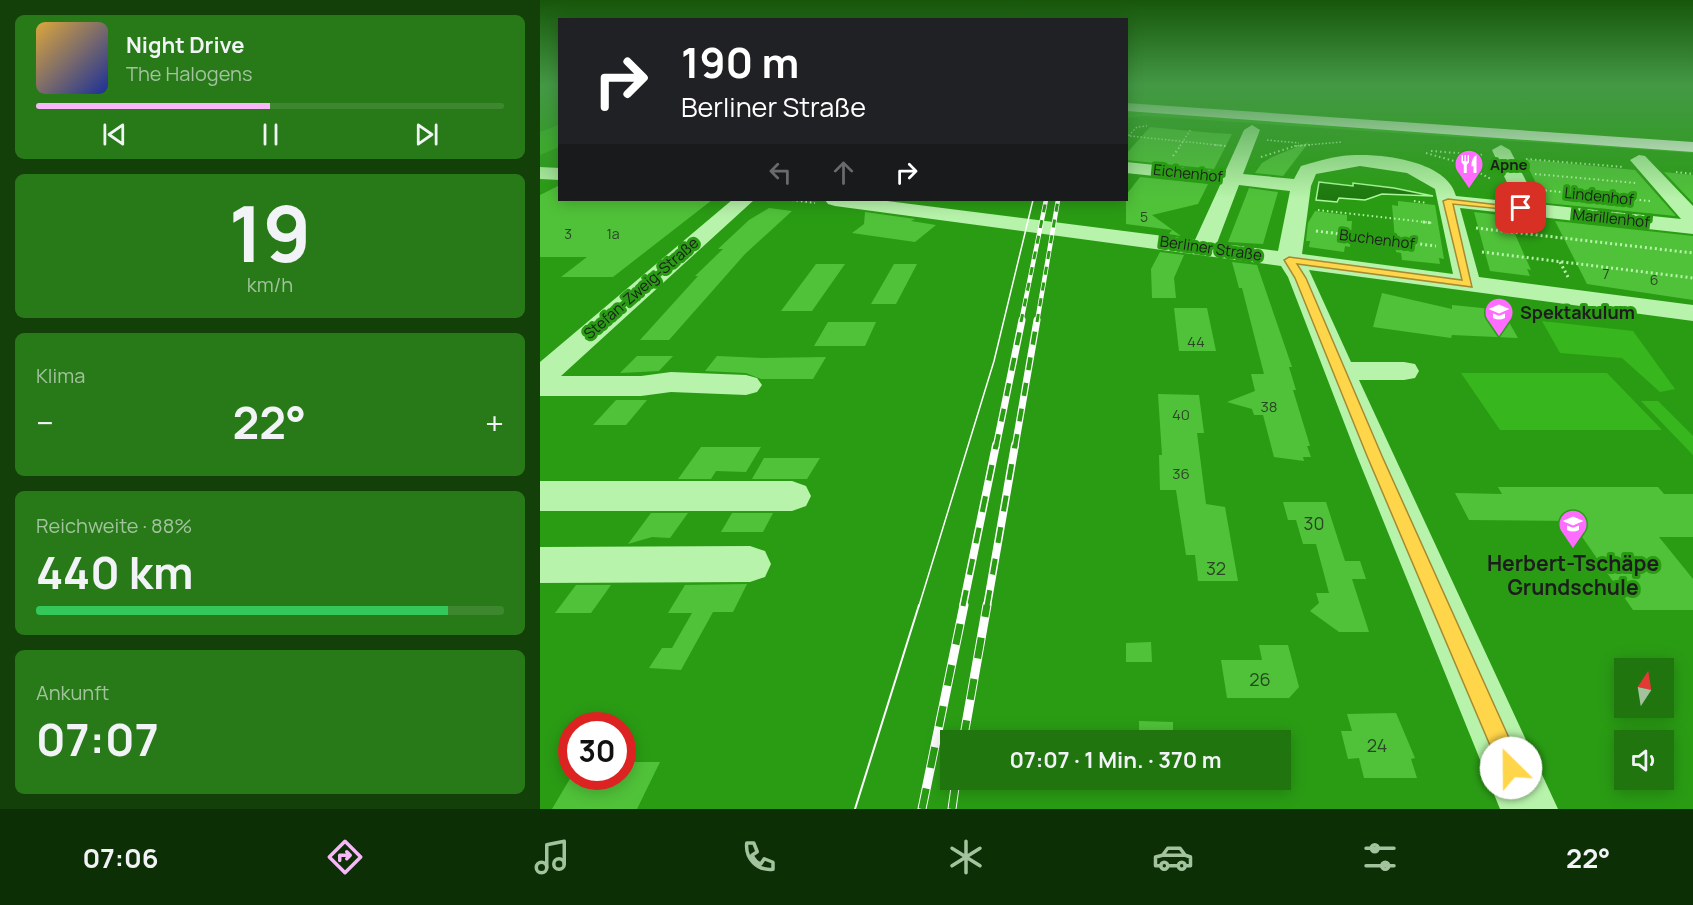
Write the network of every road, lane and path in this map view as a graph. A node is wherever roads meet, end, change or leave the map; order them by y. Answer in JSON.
{"nodes":[{"id":1,"x":1349,"y":123,"type":"edge"},
{"id":2,"x":1429,"y":123,"type":"edge"},
{"id":3,"x":1139,"y":126,"type":"dead end"},
{"id":4,"x":1191,"y":129,"type":"dead end"},
{"id":5,"x":1130,"y":136,"type":"joint"},
{"id":6,"x":1248,"y":139,"type":"junction"},
{"id":7,"x":1693,"y":140,"type":"edge"},
{"id":8,"x":1182,"y":142,"type":"junction"},
{"id":9,"x":1310,"y":144,"type":"dead end"},
{"id":10,"x":1693,"y":147,"type":"edge"},
{"id":11,"x":1422,"y":152,"type":"dead end"},
{"id":12,"x":1643,"y":165,"type":"joint"},
{"id":13,"x":1128,"y":166,"type":"edge"},
{"id":14,"x":1509,"y":166,"type":"junction"},
{"id":15,"x":1162,"y":170,"type":"junction"},
{"id":16,"x":540,"y":173,"type":"edge"},
{"id":17,"x":558,"y":174,"type":"edge"},
{"id":18,"x":1233,"y":178,"type":"junction"},
{"id":19,"x":1301,"y":186,"type":"junction"},
{"id":20,"x":1662,"y":186,"type":"junction"},
{"id":21,"x":743,"y":201,"type":"edge"},
{"id":22,"x":843,"y":201,"type":"edge"},
{"id":23,"x":1448,"y":201,"type":"junction"},
{"id":24,"x":1679,"y":204,"type":"junction"},
{"id":25,"x":1530,"y":209,"type":"junction"},
{"id":26,"x":1693,"y":219,"type":"edge"},
{"id":27,"x":1454,"y":225,"type":"junction"},
{"id":28,"x":1693,"y":227,"type":"edge"},
{"id":29,"x":1294,"y":232,"type":"junction"},
{"id":30,"x":1546,"y":236,"type":"joint"},
{"id":31,"x":1204,"y":247,"type":"junction"},
{"id":32,"x":1460,"y":249,"type":"junction"},
{"id":33,"x":1693,"y":253,"type":"edge"},
{"id":34,"x":1560,"y":262,"type":"junction"},
{"id":35,"x":1693,"y":278,"type":"edge"},
{"id":36,"x":1468,"y":285,"type":"junction"},
{"id":37,"x":1572,"y":286,"type":"dead end"},
{"id":38,"x":1693,"y":313,"type":"edge"},
{"id":39,"x":1339,"y":371,"type":"junction"},
{"id":40,"x":1404,"y":371,"type":"dead end"},
{"id":41,"x":540,"y":378,"type":"edge"},
{"id":42,"x":746,"y":385,"type":"dead end"},
{"id":43,"x":540,"y":386,"type":"edge"},
{"id":44,"x":540,"y":496,"type":"edge"},
{"id":45,"x":792,"y":496,"type":"dead end"},
{"id":46,"x":750,"y":564,"type":"dead end"},
{"id":47,"x":540,"y":565,"type":"edge"},
{"id":48,"x":1529,"y":809,"type":"edge"}],
"edges":[{"from":1,"to":10,"type":"main road"},
{"from":2,"to":7,"type":"main road"},
{"from":3,"to":5,"type":"path"},
{"from":4,"to":8,"type":"path"},
{"from":5,"to":8,"type":"path"},
{"from":6,"to":8,"type":"path"},
{"from":6,"to":9,"type":"path"},
{"from":6,"to":18,"type":"street","name":"Eichenhof"},
{"from":8,"to":15,"type":"path"},
{"from":11,"to":14,"type":"path"},
{"from":12,"to":14,"type":"path","name":"Lindenhof"},
{"from":12,"to":20,"type":"street"},
{"from":13,"to":15,"type":"street","name":"Eichenhof"},
{"from":14,"to":20,"type":"path","name":"Lindenhof"},
{"from":14,"to":24,"type":"path","name":"Lindenhof"},
{"from":14,"to":25,"type":"street"},
{"from":15,"to":18,"type":"street","name":"Eichenhof"},
{"from":16,"to":17,"type":"street"},
{"from":18,"to":19,"type":"street"},
{"from":18,"to":31,"type":"street"},
{"from":19,"to":23,"type":"street"},
{"from":19,"to":29,"type":"street"},
{"from":20,"to":24,"type":"street"},
{"from":21,"to":41,"type":"street","name":"Stefan-Zweig-Straße"},
{"from":22,"to":31,"type":"street","name":"Berliner Straße"},
{"from":23,"to":25,"type":"street","name":"Marillenhof"},
{"from":23,"to":27,"type":"street"},
{"from":24,"to":26,"type":"street"},
{"from":25,"to":28,"type":"street","name":"Marillenhof"},
{"from":27,"to":29,"type":"path","name":"Buchenhof"},
{"from":27,"to":30,"type":"path","name":"Buchenhof"},
{"from":27,"to":32,"type":"street"},
{"from":29,"to":31,"type":"street","name":"Berliner Straße"},
{"from":29,"to":32,"type":"path","name":"Buchenhof"},
{"from":29,"to":36,"type":"street","name":"Berliner Straße"},
{"from":29,"to":39,"type":"street"},
{"from":30,"to":33,"type":"path","name":"Marillenhof"},
{"from":32,"to":34,"type":"path","name":"Buchenhof"},
{"from":32,"to":36,"type":"street"},
{"from":34,"to":35,"type":"path"},
{"from":34,"to":37,"type":"path"},
{"from":36,"to":38,"type":"street","name":"Berliner Straße"},
{"from":39,"to":40,"type":"street"},
{"from":39,"to":48,"type":"street"},
{"from":42,"to":43,"type":"street"},
{"from":44,"to":45,"type":"street"},
{"from":46,"to":47,"type":"street"}]}
